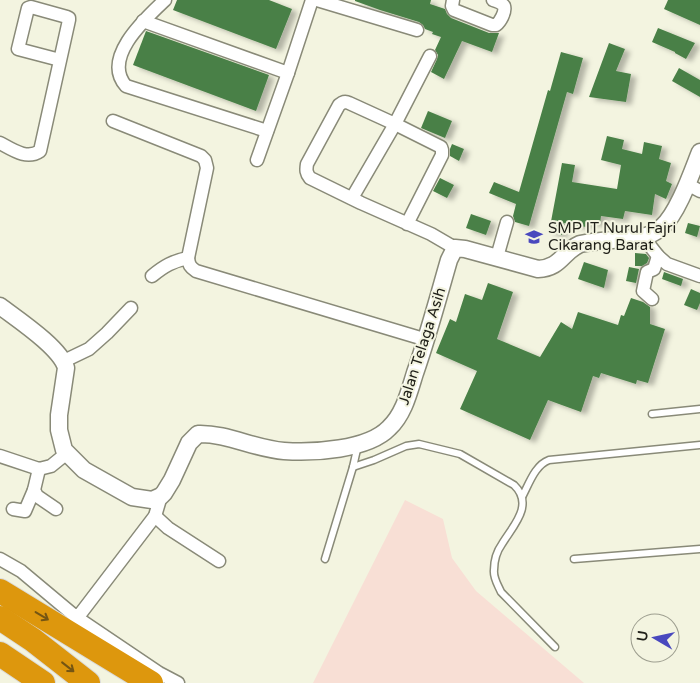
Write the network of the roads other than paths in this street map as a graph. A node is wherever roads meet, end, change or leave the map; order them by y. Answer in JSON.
{"nodes":[{"id":1,"x":165,"y":0,"type":"edge"},
{"id":2,"x":312,"y":0,"type":"edge"},
{"id":3,"x":317,"y":0,"type":"edge"},
{"id":4,"x":453,"y":0,"type":"edge"},
{"id":5,"x":493,"y":0,"type":"edge"},
{"id":6,"x":143,"y":21,"type":"junction"},
{"id":7,"x":417,"y":30,"type":"dead end"},
{"id":8,"x":430,"y":56,"type":"dead end"},
{"id":9,"x":60,"y":60,"type":"junction"},
{"id":10,"x":288,"y":73,"type":"junction"},
{"id":11,"x":113,"y":121,"type":"dead end"},
{"id":12,"x":395,"y":124,"type":"junction"},
{"id":13,"x":267,"y":131,"type":"junction"},
{"id":14,"x":0,"y":143,"type":"edge"},
{"id":15,"x":700,"y":152,"type":"edge"},
{"id":16,"x":257,"y":160,"type":"dead end"},
{"id":17,"x":693,"y":188,"type":"edge"},
{"id":18,"x":352,"y":198,"type":"junction"},
{"id":19,"x":507,"y":222,"type":"dead end"},
{"id":20,"x":407,"y":224,"type":"junction"},
{"id":21,"x":644,"y":236,"type":"junction"},
{"id":22,"x":455,"y":248,"type":"junction"},
{"id":23,"x":658,"y":256,"type":"junction"},
{"id":24,"x":188,"y":258,"type":"junction"},
{"id":25,"x":497,"y":258,"type":"junction"},
{"id":26,"x":152,"y":276,"type":"dead end"},
{"id":27,"x":700,"y":276,"type":"edge"},
{"id":28,"x":652,"y":299,"type":"dead end"},
{"id":29,"x":0,"y":306,"type":"edge"},
{"id":30,"x":131,"y":308,"type":"dead end"},
{"id":31,"x":427,"y":340,"type":"junction"},
{"id":32,"x":64,"y":361,"type":"junction"},
{"id":33,"x":700,"y":410,"type":"edge"},
{"id":34,"x":652,"y":414,"type":"dead end"},
{"id":35,"x":358,"y":444,"type":"junction"},
{"id":36,"x":700,"y":445,"type":"edge"},
{"id":37,"x":66,"y":453,"type":"junction"},
{"id":38,"x":0,"y":456,"type":"edge"},
{"id":39,"x":353,"y":467,"type":"junction"},
{"id":40,"x":39,"y":468,"type":"junction"},
{"id":41,"x":34,"y":490,"type":"junction"},
{"id":42,"x":161,"y":496,"type":"junction"},
{"id":43,"x":522,"y":498,"type":"junction"},
{"id":44,"x":56,"y":508,"type":"dead end"},
{"id":45,"x":13,"y":509,"type":"dead end"},
{"id":46,"x":155,"y":516,"type":"junction"},
{"id":47,"x":700,"y":549,"type":"edge"},
{"id":48,"x":0,"y":559,"type":"edge"},
{"id":49,"x":325,"y":559,"type":"dead end"},
{"id":50,"x":574,"y":559,"type":"dead end"},
{"id":51,"x":219,"y":561,"type":"dead end"},
{"id":52,"x":0,"y":591,"type":"edge"},
{"id":53,"x":0,"y":618,"type":"edge"},
{"id":54,"x":76,"y":618,"type":"junction"},
{"id":55,"x":555,"y":647,"type":"dead end"},
{"id":56,"x":0,"y":654,"type":"edge"},
{"id":57,"x":43,"y":683,"type":"edge"},
{"id":58,"x":88,"y":683,"type":"edge"},
{"id":59,"x":151,"y":683,"type":"edge"},
{"id":60,"x":178,"y":683,"type":"edge"}],
"edges":[{"from":1,"to":6,"type":"street"},
{"from":2,"to":10,"type":"street"},
{"from":3,"to":7,"type":"street"},
{"from":4,"to":5,"type":"street"},
{"from":6,"to":10,"type":"street"},
{"from":6,"to":13,"type":"street"},
{"from":8,"to":12,"type":"street"},
{"from":9,"to":9,"type":"street"},
{"from":9,"to":14,"type":"street"},
{"from":10,"to":13,"type":"street"},
{"from":11,"to":24,"type":"street"},
{"from":12,"to":18,"type":"street"},
{"from":12,"to":18,"type":"street"},
{"from":12,"to":20,"type":"street"},
{"from":13,"to":16,"type":"street"},
{"from":15,"to":17,"type":"street"},
{"from":17,"to":21,"type":"street"},
{"from":18,"to":20,"type":"street"},
{"from":19,"to":25,"type":"street"},
{"from":20,"to":22,"type":"street"},
{"from":21,"to":23,"type":"street"},
{"from":21,"to":25,"type":"street"},
{"from":22,"to":25,"type":"street"},
{"from":22,"to":31,"type":"street","name":"Jalan Telaga Asih"},
{"from":23,"to":27,"type":"street"},
{"from":23,"to":28,"type":"street"},
{"from":24,"to":26,"type":"street"},
{"from":24,"to":31,"type":"street"},
{"from":29,"to":32,"type":"street"},
{"from":30,"to":32,"type":"street"},
{"from":31,"to":35,"type":"street","name":"Jalan Telaga Asih"},
{"from":32,"to":37,"type":"street"},
{"from":33,"to":34,"type":"lane"},
{"from":35,"to":39,"type":"lane"},
{"from":35,"to":42,"type":"street","name":"Jalan Telaga Asih"},
{"from":36,"to":43,"type":"lane"},
{"from":37,"to":40,"type":"street"},
{"from":37,"to":42,"type":"street"},
{"from":38,"to":40,"type":"street"},
{"from":39,"to":43,"type":"lane"},
{"from":39,"to":49,"type":"lane"},
{"from":40,"to":41,"type":"street"},
{"from":41,"to":44,"type":"street"},
{"from":41,"to":45,"type":"street"},
{"from":42,"to":46,"type":"street"},
{"from":43,"to":55,"type":"lane"},
{"from":46,"to":51,"type":"street"},
{"from":46,"to":54,"type":"street"},
{"from":47,"to":50,"type":"lane"},
{"from":48,"to":54,"type":"street"},
{"from":52,"to":59,"type":"highway","one_way":true},
{"from":53,"to":58,"type":"highway","one_way":true},
{"from":54,"to":60,"type":"street"},
{"from":56,"to":57,"type":"highway"}]}
